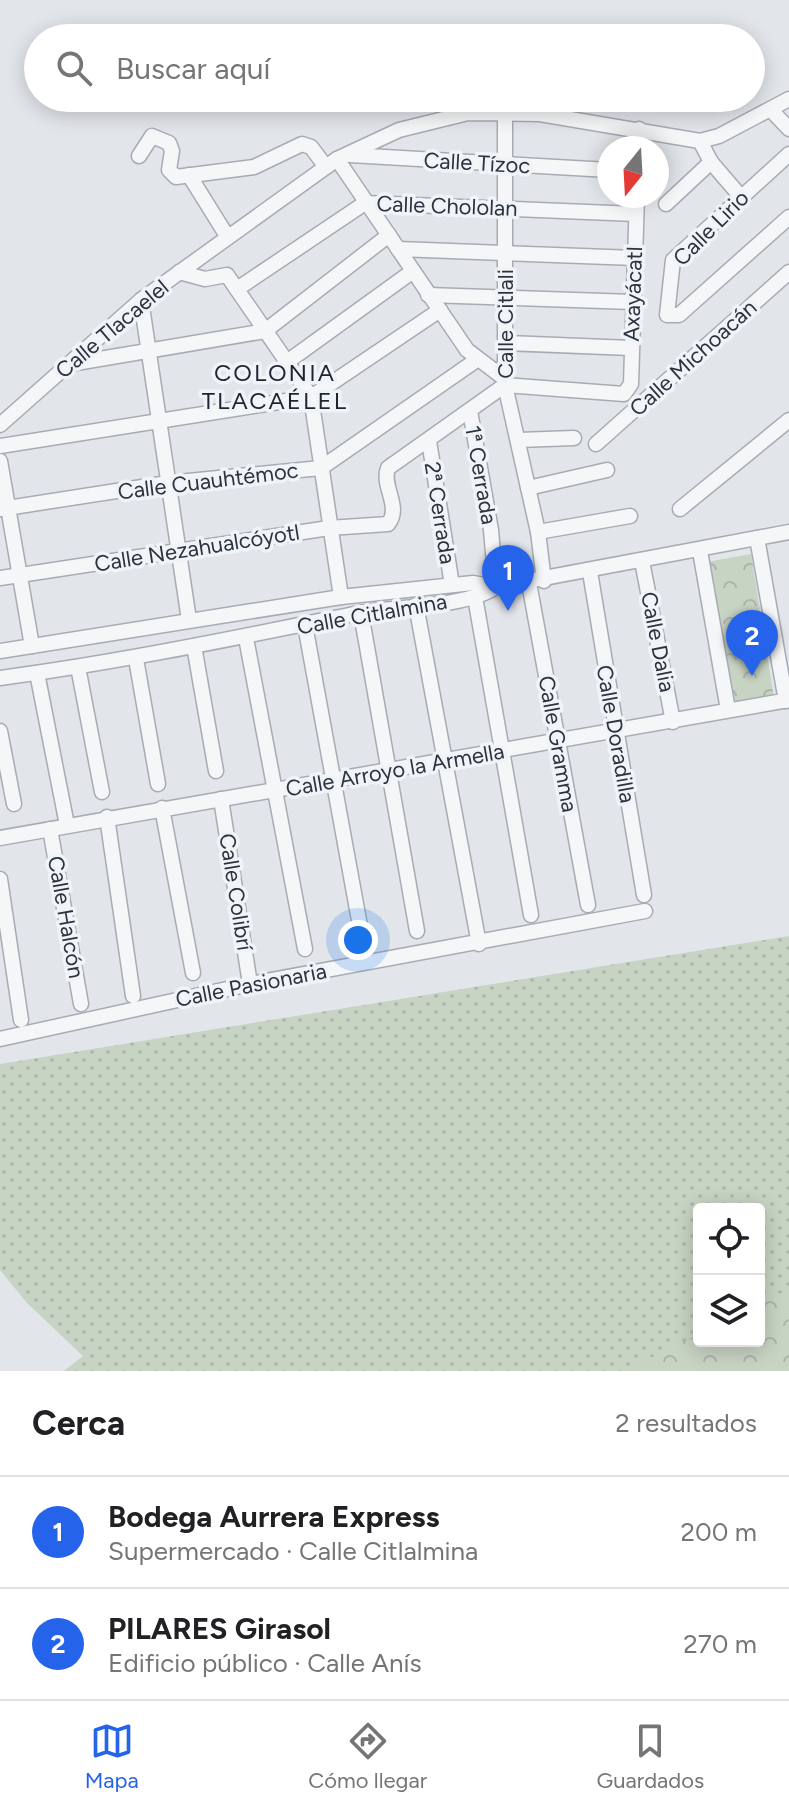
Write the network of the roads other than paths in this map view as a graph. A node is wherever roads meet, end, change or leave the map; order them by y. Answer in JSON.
{"nodes":[{"id":1,"x":789,"y":99,"type":"edge"},
{"id":2,"x":771,"y":110,"type":"junction"},
{"id":3,"x":505,"y":112,"type":"junction"},
{"id":4,"x":639,"y":129,"type":"junction"},
{"id":5,"x":789,"y":129,"type":"edge"},
{"id":6,"x":639,"y":136,"type":"edge"},
{"id":7,"x":700,"y":141,"type":"junction"},
{"id":8,"x":789,"y":154,"type":"edge"},
{"id":9,"x":139,"y":156,"type":"dead end"},
{"id":10,"x":336,"y":160,"type":"junction"},
{"id":11,"x":711,"y":162,"type":"junction"},
{"id":12,"x":505,"y":166,"type":"junction"},
{"id":13,"x":597,"y":170,"type":"edge"},
{"id":14,"x":189,"y":175,"type":"junction"},
{"id":15,"x":741,"y":197,"type":"junction"},
{"id":16,"x":669,"y":201,"type":"edge"},
{"id":17,"x":365,"y":203,"type":"junction"},
{"id":18,"x":636,"y":208,"type":"edge"},
{"id":19,"x":505,"y":209,"type":"junction"},
{"id":20,"x":636,"y":214,"type":"junction"},
{"id":21,"x":789,"y":217,"type":"edge"},
{"id":22,"x":389,"y":235,"type":"junction"},
{"id":23,"x":227,"y":236,"type":"junction"},
{"id":24,"x":398,"y":249,"type":"junction"},
{"id":25,"x":505,"y":253,"type":"junction"},
{"id":26,"x":635,"y":258,"type":"junction"},
{"id":27,"x":413,"y":271,"type":"junction"},
{"id":28,"x":179,"y":272,"type":"junction"},
{"id":29,"x":789,"y":272,"type":"edge"},
{"id":30,"x":237,"y":289,"type":"junction"},
{"id":31,"x":428,"y":295,"type":"junction"},
{"id":32,"x":505,"y":298,"type":"junction"},
{"id":33,"x":141,"y":300,"type":"junction"},
{"id":34,"x":633,"y":302,"type":"junction"},
{"id":35,"x":440,"y":310,"type":"junction"},
{"id":36,"x":265,"y":331,"type":"junction"},
{"id":37,"x":505,"y":343,"type":"junction"},
{"id":38,"x":631,"y":348,"type":"junction"},
{"id":39,"x":149,"y":353,"type":"junction"},
{"id":40,"x":478,"y":359,"type":"junction"},
{"id":41,"x":287,"y":362,"type":"junction"},
{"id":42,"x":70,"y":364,"type":"junction"},
{"id":43,"x":505,"y":382,"type":"junction"},
{"id":44,"x":311,"y":397,"type":"junction"},
{"id":45,"x":470,"y":411,"type":"junction"},
{"id":46,"x":789,"y":420,"type":"edge"},
{"id":47,"x":159,"y":421,"type":"junction"},
{"id":48,"x":0,"y":425,"type":"edge"},
{"id":49,"x":574,"y":438,"type":"dead end"},
{"id":50,"x":518,"y":440,"type":"junction"},
{"id":51,"x":429,"y":441,"type":"junction"},
{"id":52,"x":596,"y":444,"type":"dead end"},
{"id":53,"x":0,"y":446,"type":"edge"},
{"id":54,"x":0,"y":461,"type":"edge"},
{"id":55,"x":321,"y":468,"type":"junction"},
{"id":56,"x":607,"y":470,"type":"dead end"},
{"id":57,"x":168,"y":483,"type":"junction"},
{"id":58,"x":528,"y":488,"type":"junction"},
{"id":59,"x":4,"y":509,"type":"edge"},
{"id":60,"x":680,"y":509,"type":"dead end"},
{"id":61,"x":630,"y":516,"type":"dead end"},
{"id":62,"x":329,"y":528,"type":"junction"},
{"id":63,"x":789,"y":530,"type":"edge"},
{"id":64,"x":538,"y":532,"type":"junction"},
{"id":65,"x":762,"y":537,"type":"junction"},
{"id":66,"x":700,"y":551,"type":"junction"},
{"id":67,"x":179,"y":552,"type":"junction"},
{"id":68,"x":642,"y":561,"type":"junction"},
{"id":69,"x":590,"y":572,"type":"junction"},
{"id":70,"x":20,"y":575,"type":"junction"},
{"id":71,"x":0,"y":578,"type":"edge"},
{"id":72,"x":536,"y":582,"type":"junction"},
{"id":73,"x":452,"y":585,"type":"junction"},
{"id":74,"x":496,"y":587,"type":"junction"},
{"id":75,"x":341,"y":597,"type":"junction"},
{"id":76,"x":475,"y":597,"type":"junction"},
{"id":77,"x":416,"y":605,"type":"junction"},
{"id":78,"x":361,"y":613,"type":"junction"},
{"id":79,"x":189,"y":620,"type":"junction"},
{"id":80,"x":305,"y":625,"type":"junction"},
{"id":81,"x":246,"y":638,"type":"junction"},
{"id":82,"x":32,"y":646,"type":"junction"},
{"id":83,"x":194,"y":646,"type":"junction"},
{"id":84,"x":0,"y":651,"type":"edge"},
{"id":85,"x":136,"y":659,"type":"junction"},
{"id":86,"x":78,"y":667,"type":"junction"},
{"id":87,"x":37,"y":673,"type":"junction"},
{"id":88,"x":0,"y":678,"type":"edge"},
{"id":89,"x":787,"y":700,"type":"edge"},
{"id":90,"x":728,"y":710,"type":"junction"},
{"id":91,"x":673,"y":722,"type":"junction"},
{"id":92,"x":0,"y":731,"type":"edge"},
{"id":93,"x":615,"y":733,"type":"junction"},
{"id":94,"x":558,"y":742,"type":"junction"},
{"id":95,"x":502,"y":751,"type":"junction"},
{"id":96,"x":447,"y":760,"type":"junction"},
{"id":97,"x":216,"y":771,"type":"dead end"},
{"id":98,"x":390,"y":771,"type":"junction"},
{"id":99,"x":334,"y":779,"type":"junction"},
{"id":100,"x":158,"y":784,"type":"dead end"},
{"id":101,"x":277,"y":790,"type":"junction"},
{"id":102,"x":102,"y":792,"type":"dead end"},
{"id":103,"x":221,"y":799,"type":"junction"},
{"id":104,"x":14,"y":804,"type":"dead end"},
{"id":105,"x":162,"y":808,"type":"junction"},
{"id":106,"x":107,"y":817,"type":"junction"},
{"id":107,"x":67,"y":825,"type":"junction"},
{"id":108,"x":50,"y":829,"type":"junction"},
{"id":109,"x":0,"y":838,"type":"edge"},
{"id":110,"x":0,"y":879,"type":"edge"},
{"id":111,"x":644,"y":895,"type":"dead end"},
{"id":112,"x":588,"y":905,"type":"dead end"},
{"id":113,"x":645,"y":911,"type":"dead end"},
{"id":114,"x":531,"y":915,"type":"dead end"},
{"id":115,"x":417,"y":931,"type":"dead end"},
{"id":116,"x":363,"y":942,"type":"dead end"},
{"id":117,"x":479,"y":944,"type":"junction"},
{"id":118,"x":305,"y":949,"type":"dead end"},
{"id":119,"x":193,"y":973,"type":"dead end"},
{"id":120,"x":250,"y":984,"type":"junction"},
{"id":121,"x":133,"y":996,"type":"dead end"},
{"id":122,"x":81,"y":1004,"type":"dead end"},
{"id":123,"x":21,"y":1020,"type":"dead end"},
{"id":124,"x":0,"y":1039,"type":"edge"}],
"edges":[{"from":1,"to":2,"type":"street"},
{"from":2,"to":5,"type":"street"},
{"from":2,"to":7,"type":"street"},
{"from":3,"to":4,"type":"street","name":"Calle Tlacaelel"},
{"from":3,"to":10,"type":"street","name":"Calle Tlacaelel"},
{"from":3,"to":12,"type":"street","name":"Calle Citlali"},
{"from":4,"to":6,"type":"street"},
{"from":4,"to":7,"type":"street","name":"Calle Tlacaelel"},
{"from":7,"to":11,"type":"street"},
{"from":8,"to":15,"type":"street","name":"Calle Lirio"},
{"from":9,"to":14,"type":"street"},
{"from":10,"to":12,"type":"street","name":"Calle Tízoc"},
{"from":10,"to":14,"type":"street"},
{"from":10,"to":17,"type":"street"},
{"from":10,"to":23,"type":"street","name":"Calle Tlacaelel"},
{"from":11,"to":15,"type":"street"},
{"from":11,"to":16,"type":"street"},
{"from":12,"to":13,"type":"street","name":"Calle Tízoc"},
{"from":12,"to":19,"type":"street","name":"Calle Citlali"},
{"from":14,"to":23,"type":"street"},
{"from":15,"to":21,"type":"street","name":"Calle Lirio"},
{"from":17,"to":19,"type":"street","name":"Calle Chololan"},
{"from":17,"to":22,"type":"street"},
{"from":17,"to":30,"type":"street","name":"Calle Chololan"},
{"from":18,"to":20,"type":"street","name":"Axayácatl"},
{"from":19,"to":20,"type":"street","name":"Calle Chololan"},
{"from":19,"to":25,"type":"street","name":"Calle Citlali"},
{"from":20,"to":26,"type":"street","name":"Axayácatl"},
{"from":22,"to":24,"type":"street"},
{"from":22,"to":36,"type":"street"},
{"from":23,"to":28,"type":"street","name":"Calle Tlacaelel"},
{"from":24,"to":25,"type":"street"},
{"from":24,"to":27,"type":"street"},
{"from":25,"to":26,"type":"street"},
{"from":25,"to":32,"type":"street","name":"Calle Citlali"},
{"from":26,"to":34,"type":"street","name":"Axayácatl"},
{"from":27,"to":31,"type":"street"},
{"from":27,"to":41,"type":"street"},
{"from":28,"to":30,"type":"street"},
{"from":28,"to":33,"type":"street","name":"Calle Tlacaelel"},
{"from":29,"to":52,"type":"street","name":"Calle Michoacán"},
{"from":30,"to":36,"type":"street"},
{"from":31,"to":32,"type":"street"},
{"from":31,"to":35,"type":"street"},
{"from":32,"to":34,"type":"street"},
{"from":32,"to":37,"type":"street","name":"Calle Citlali"},
{"from":33,"to":39,"type":"street"},
{"from":33,"to":42,"type":"street","name":"Calle Tlacaelel"},
{"from":34,"to":38,"type":"street","name":"Axayácatl"},
{"from":35,"to":40,"type":"street"},
{"from":35,"to":44,"type":"street"},
{"from":36,"to":39,"type":"street"},
{"from":36,"to":41,"type":"street"},
{"from":37,"to":38,"type":"street"},
{"from":37,"to":43,"type":"street","name":"Calle Citlali"},
{"from":38,"to":43,"type":"street","name":"Axayácatl"},
{"from":39,"to":42,"type":"street"},
{"from":39,"to":47,"type":"street"},
{"from":40,"to":43,"type":"street"},
{"from":40,"to":55,"type":"street","name":"Calle Cuauhtémoc"},
{"from":41,"to":44,"type":"street"},
{"from":42,"to":48,"type":"street","name":"Calle Tlacaelel"},
{"from":43,"to":45,"type":"street"},
{"from":43,"to":50,"type":"street","name":"Calle Citlali"},
{"from":44,"to":47,"type":"street"},
{"from":44,"to":55,"type":"street"},
{"from":45,"to":51,"type":"street"},
{"from":45,"to":74,"type":"street","name":"1ª Cerrada"},
{"from":46,"to":60,"type":"street"},
{"from":47,"to":53,"type":"street"},
{"from":47,"to":57,"type":"street"},
{"from":49,"to":50,"type":"street"},
{"from":50,"to":58,"type":"street","name":"Calle Citlali"},
{"from":51,"to":62,"type":"street","name":"Calle Nezahualcóyotl"},
{"from":51,"to":73,"type":"street","name":"2ª Cerrada"},
{"from":54,"to":59,"type":"street"},
{"from":55,"to":57,"type":"street","name":"Calle Cuauhtémoc"},
{"from":55,"to":62,"type":"street"},
{"from":56,"to":58,"type":"street"},
{"from":57,"to":59,"type":"street","name":"Calle Cuauhtémoc"},
{"from":57,"to":67,"type":"street"},
{"from":58,"to":64,"type":"street","name":"Calle Citlali"},
{"from":59,"to":70,"type":"street"},
{"from":61,"to":64,"type":"street"},
{"from":62,"to":67,"type":"street","name":"Calle Nezahualcóyotl"},
{"from":62,"to":75,"type":"street"},
{"from":63,"to":65,"type":"street","name":"Calle Citlalmina"},
{"from":64,"to":72,"type":"street","name":"Calle Citlali"},
{"from":65,"to":66,"type":"street","name":"Calle Citlalmina"},
{"from":65,"to":89,"type":"street"},
{"from":66,"to":68,"type":"street","name":"Calle Citlalmina"},
{"from":66,"to":90,"type":"street"},
{"from":67,"to":70,"type":"street","name":"Calle Nezahualcóyotl"},
{"from":67,"to":79,"type":"street"},
{"from":68,"to":69,"type":"street","name":"Calle Citlalmina"},
{"from":68,"to":91,"type":"street","name":"Calle Dalia"},
{"from":69,"to":72,"type":"street","name":"Calle Citlalmina"},
{"from":69,"to":93,"type":"street","name":"Calle Doradilla"},
{"from":70,"to":71,"type":"street","name":"Calle Nezahualcóyotl"},
{"from":70,"to":82,"type":"street"},
{"from":72,"to":74,"type":"street","name":"Calle Citlalmina"},
{"from":72,"to":94,"type":"street","name":"Calle Gramma"},
{"from":73,"to":74,"type":"street"},
{"from":73,"to":75,"type":"street"},
{"from":74,"to":76,"type":"street","name":"Calle Citlalmina"},
{"from":75,"to":79,"type":"street"},
{"from":76,"to":77,"type":"street","name":"Calle Citlalmina"},
{"from":76,"to":95,"type":"street"},
{"from":77,"to":78,"type":"street","name":"Calle Citlalmina"},
{"from":77,"to":96,"type":"street"},
{"from":78,"to":80,"type":"street","name":"Calle Citlalmina"},
{"from":78,"to":98,"type":"street"},
{"from":79,"to":82,"type":"street"},
{"from":80,"to":81,"type":"street","name":"Calle Citlalmina"},
{"from":80,"to":99,"type":"street"},
{"from":81,"to":83,"type":"street","name":"Calle Citlalmina"},
{"from":81,"to":101,"type":"street"},
{"from":82,"to":84,"type":"street"},
{"from":83,"to":85,"type":"street","name":"Calle Citlalmina"},
{"from":83,"to":97,"type":"street"},
{"from":85,"to":86,"type":"street","name":"Calle Citlalmina"},
{"from":85,"to":100,"type":"street"},
{"from":86,"to":87,"type":"street","name":"Calle Citlalmina"},
{"from":86,"to":102,"type":"street"},
{"from":87,"to":88,"type":"street","name":"Calle Citlalmina"},
{"from":87,"to":107,"type":"street","name":"Calle Halcón"},
{"from":89,"to":90,"type":"street","name":"Calle Arroyo la Armella"},
{"from":90,"to":91,"type":"street","name":"Calle Arroyo la Armella"},
{"from":91,"to":93,"type":"street","name":"Calle Arroyo la Armella"},
{"from":92,"to":104,"type":"street"},
{"from":93,"to":94,"type":"street","name":"Calle Arroyo la Armella"},
{"from":93,"to":111,"type":"street","name":"Calle Doradilla"},
{"from":94,"to":95,"type":"street","name":"Calle Arroyo la Armella"},
{"from":94,"to":112,"type":"street","name":"Calle Gramma"},
{"from":95,"to":96,"type":"street","name":"Calle Arroyo la Armella"},
{"from":95,"to":114,"type":"street"},
{"from":96,"to":98,"type":"street","name":"Calle Arroyo la Armella"},
{"from":96,"to":117,"type":"street"},
{"from":98,"to":99,"type":"street","name":"Calle Arroyo la Armella"},
{"from":98,"to":115,"type":"street"},
{"from":99,"to":101,"type":"street","name":"Calle Arroyo la Armella"},
{"from":99,"to":116,"type":"street"},
{"from":101,"to":103,"type":"street","name":"Calle Arroyo la Armella"},
{"from":101,"to":118,"type":"street"},
{"from":103,"to":105,"type":"street","name":"Calle Arroyo la Armella"},
{"from":103,"to":120,"type":"street","name":"Calle Colibrí"},
{"from":105,"to":106,"type":"street","name":"Calle Arroyo la Armella"},
{"from":105,"to":119,"type":"street"},
{"from":106,"to":107,"type":"street","name":"Calle Arroyo la Armella"},
{"from":106,"to":121,"type":"street"},
{"from":107,"to":108,"type":"street","name":"Calle Arroyo la Armella"},
{"from":108,"to":109,"type":"street","name":"Calle Arroyo la Armella"},
{"from":108,"to":122,"type":"street","name":"Calle Halcón"},
{"from":110,"to":123,"type":"street"},
{"from":113,"to":117,"type":"street","name":"Calle Pasionaria"},
{"from":117,"to":120,"type":"street","name":"Calle Pasionaria"},
{"from":120,"to":124,"type":"street","name":"Calle Pasionaria"}]}
